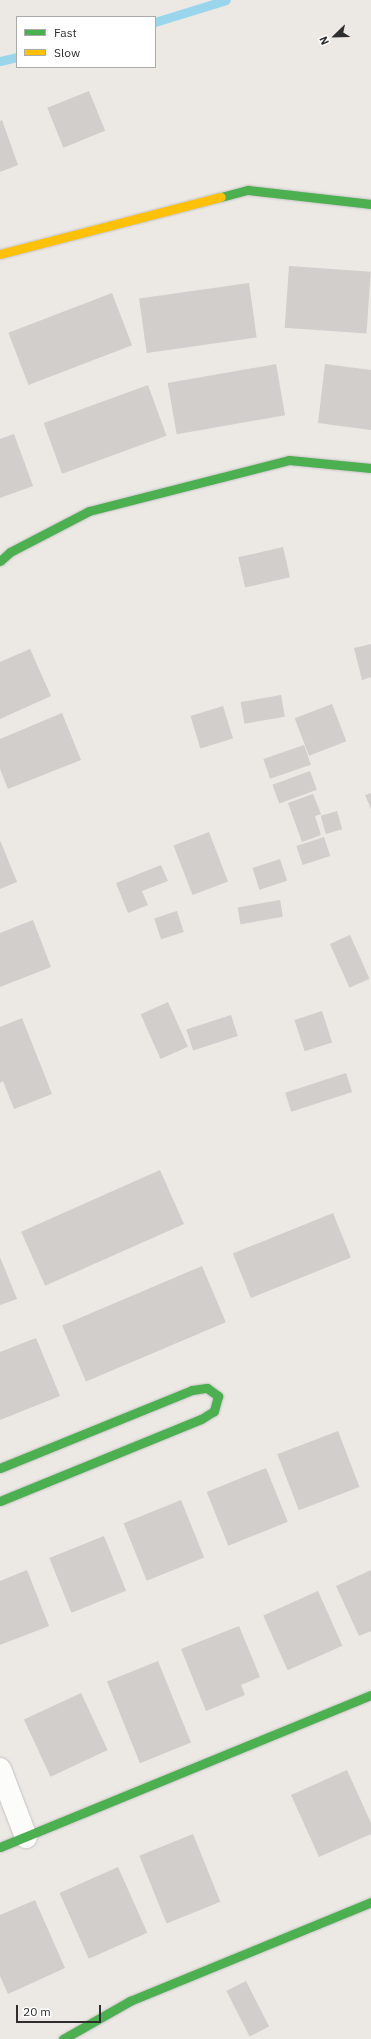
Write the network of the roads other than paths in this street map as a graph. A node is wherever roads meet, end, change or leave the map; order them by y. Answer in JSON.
{"nodes":[{"id":1,"x":371,"y":204,"type":"edge"},
{"id":2,"x":0,"y":254,"type":"edge"},
{"id":3,"x":371,"y":468,"type":"edge"},
{"id":4,"x":0,"y":562,"type":"edge"},
{"id":5,"x":0,"y":1468,"type":"edge"},
{"id":6,"x":0,"y":1501,"type":"edge"},
{"id":7,"x":371,"y":1695,"type":"edge"},
{"id":8,"x":0,"y":1769,"type":"edge"},
{"id":9,"x":26,"y":1837,"type":"junction"},
{"id":10,"x":0,"y":1847,"type":"edge"},
{"id":11,"x":371,"y":1902,"type":"edge"},
{"id":12,"x":63,"y":2039,"type":"edge"}],
"edges":[{"from":1,"to":2,"type":"street"},
{"from":3,"to":4,"type":"street"},
{"from":5,"to":6,"type":"street"},
{"from":7,"to":9,"type":"street"},
{"from":8,"to":9,"type":"street"},
{"from":9,"to":10,"type":"street"},
{"from":11,"to":12,"type":"street"}]}
